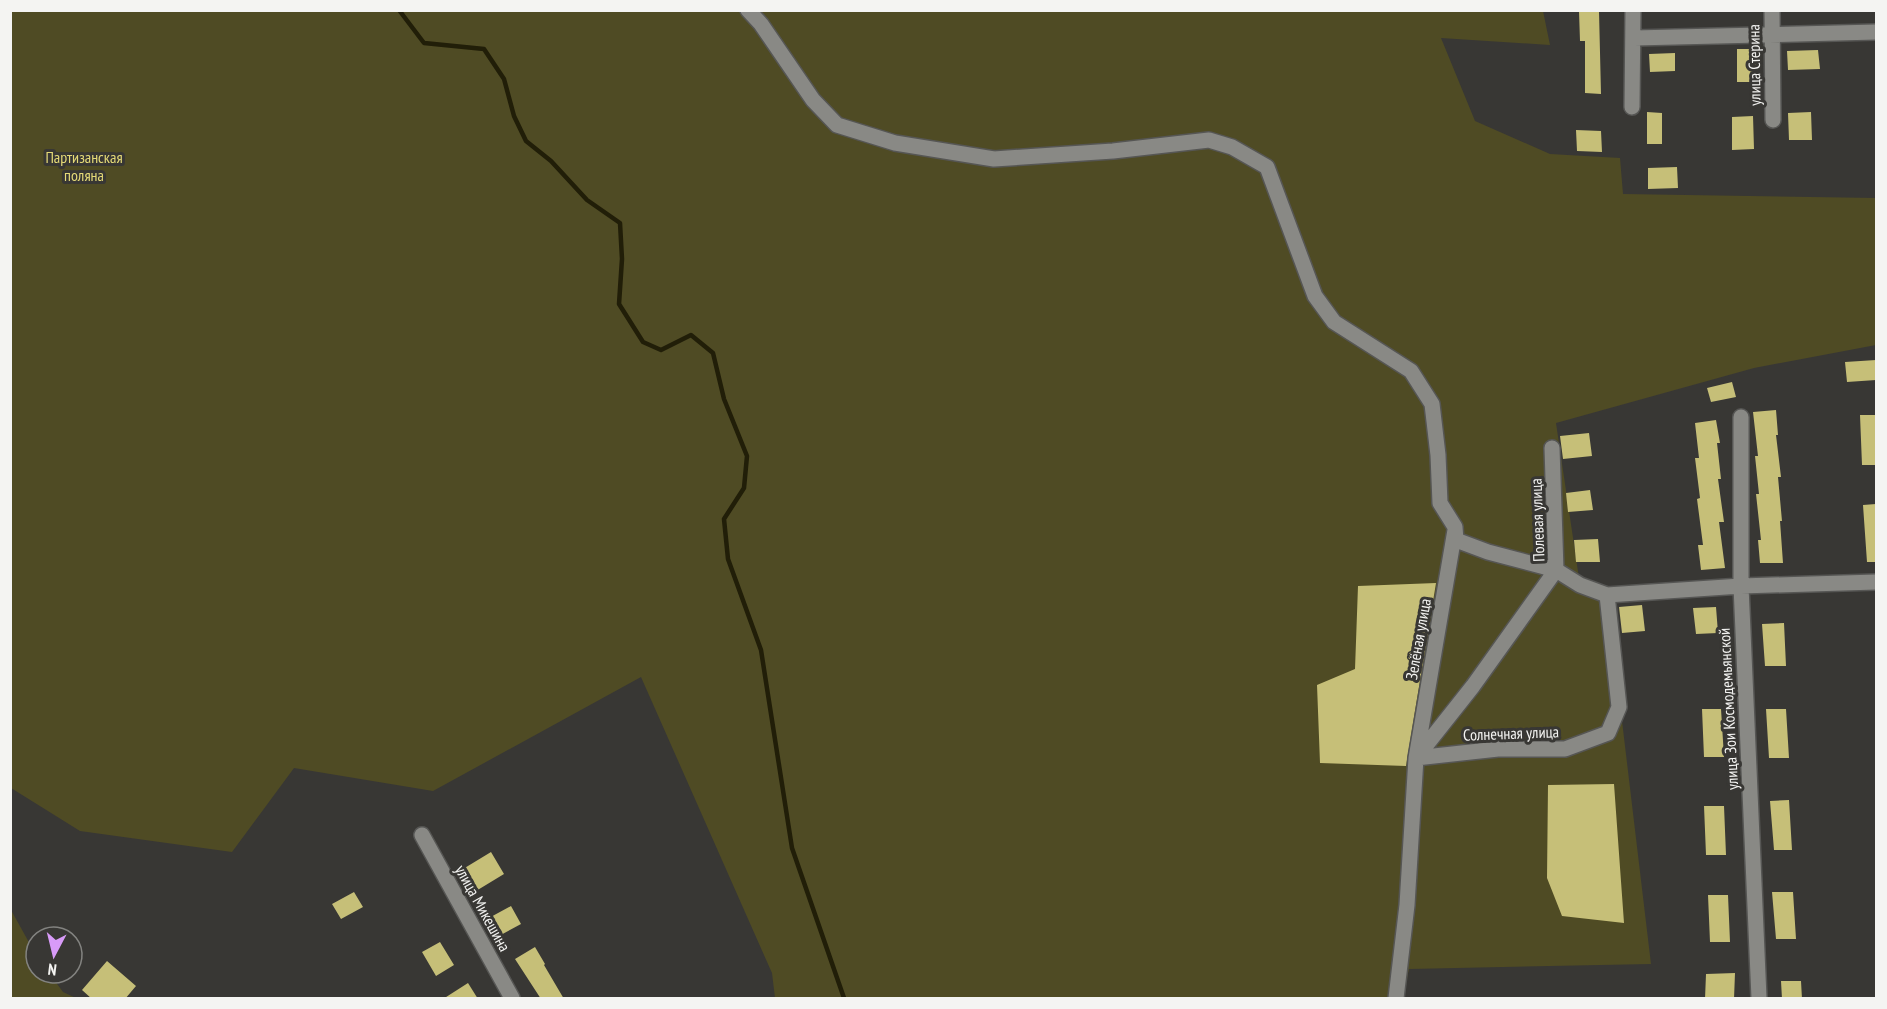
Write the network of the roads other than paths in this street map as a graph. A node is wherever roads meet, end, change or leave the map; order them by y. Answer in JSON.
{"nodes":[{"id":1,"x":748,"y":10,"type":"edge"},
{"id":2,"x":1634,"y":10,"type":"edge"},
{"id":3,"x":1772,"y":10,"type":"edge"},
{"id":4,"x":1876,"y":32,"type":"edge"},
{"id":5,"x":1772,"y":35,"type":"junction"},
{"id":6,"x":1634,"y":38,"type":"junction"},
{"id":7,"x":1632,"y":107,"type":"dead end"},
{"id":8,"x":1773,"y":120,"type":"dead end"},
{"id":9,"x":1741,"y":417,"type":"dead end"},
{"id":10,"x":1552,"y":448,"type":"dead end"},
{"id":11,"x":1455,"y":527,"type":"junction"},
{"id":12,"x":1556,"y":570,"type":"junction"},
{"id":13,"x":1876,"y":582,"type":"edge"},
{"id":14,"x":1741,"y":586,"type":"junction"},
{"id":15,"x":1607,"y":595,"type":"junction"},
{"id":16,"x":1416,"y":758,"type":"junction"},
{"id":17,"x":423,"y":835,"type":"dead end"},
{"id":18,"x":512,"y":999,"type":"edge"},
{"id":19,"x":1396,"y":999,"type":"edge"},
{"id":20,"x":1759,"y":999,"type":"edge"}],
"edges":[{"from":1,"to":11,"type":"street"},
{"from":2,"to":6,"type":"street"},
{"from":3,"to":5,"type":"street","name":"улица Стерина"},
{"from":4,"to":5,"type":"street"},
{"from":5,"to":6,"type":"street"},
{"from":5,"to":8,"type":"street","name":"улица Стерина"},
{"from":6,"to":7,"type":"street"},
{"from":9,"to":14,"type":"street","name":"улица Зои Космодемьянской"},
{"from":10,"to":12,"type":"street","name":"Полевая улица"},
{"from":11,"to":12,"type":"street"},
{"from":11,"to":16,"type":"street","name":"Зелёная улица"},
{"from":12,"to":15,"type":"street","name":"Полевая улица"},
{"from":12,"to":16,"type":"street"},
{"from":13,"to":14,"type":"street"},
{"from":14,"to":15,"type":"street"},
{"from":14,"to":20,"type":"street","name":"улица Зои Космодемьянской"},
{"from":15,"to":16,"type":"street","name":"Солнечная улица"},
{"from":16,"to":19,"type":"street","name":"Зелёная улица"},
{"from":17,"to":18,"type":"street","name":"улица Микешина"}]}
